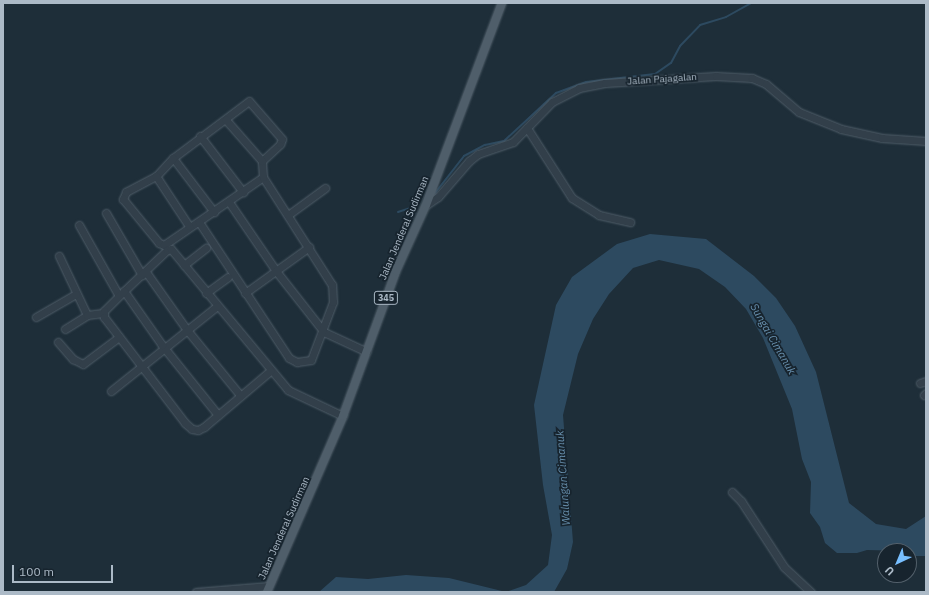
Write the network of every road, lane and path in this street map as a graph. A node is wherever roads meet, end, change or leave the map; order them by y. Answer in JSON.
{"nodes":[{"id":1,"x":502,"y":3,"type":"edge"},
{"id":2,"x":226,"y":120,"type":"junction"},
{"id":3,"x":526,"y":128,"type":"junction"},
{"id":4,"x":200,"y":136,"type":"junction"},
{"id":5,"x":926,"y":141,"type":"edge"},
{"id":6,"x":173,"y":158,"type":"junction"},
{"id":7,"x":262,"y":161,"type":"junction"},
{"id":8,"x":156,"y":176,"type":"junction"},
{"id":9,"x":263,"y":177,"type":"junction"},
{"id":10,"x":325,"y":188,"type":"dead end"},
{"id":11,"x":243,"y":192,"type":"junction"},
{"id":12,"x":229,"y":202,"type":"junction"},
{"id":13,"x":426,"y":205,"type":"junction"},
{"id":14,"x":214,"y":212,"type":"junction"},
{"id":15,"x":106,"y":213,"type":"dead end"},
{"id":16,"x":288,"y":215,"type":"junction"},
{"id":17,"x":198,"y":222,"type":"junction"},
{"id":18,"x":630,"y":222,"type":"dead end"},
{"id":19,"x":79,"y":225,"type":"dead end"},
{"id":20,"x":189,"y":226,"type":"junction"},
{"id":21,"x":309,"y":247,"type":"junction"},
{"id":22,"x":206,"y":248,"type":"dead end"},
{"id":23,"x":59,"y":256,"type":"dead end"},
{"id":24,"x":184,"y":265,"type":"junction"},
{"id":25,"x":276,"y":271,"type":"junction"},
{"id":26,"x":144,"y":273,"type":"junction"},
{"id":27,"x":228,"y":277,"type":"dead end"},
{"id":28,"x":206,"y":293,"type":"junction"},
{"id":29,"x":76,"y":294,"type":"junction"},
{"id":30,"x":121,"y":294,"type":"junction"},
{"id":31,"x":245,"y":294,"type":"junction"},
{"id":32,"x":217,"y":306,"type":"junction"},
{"id":33,"x":103,"y":313,"type":"junction"},
{"id":34,"x":86,"y":315,"type":"junction"},
{"id":35,"x":36,"y":317,"type":"dead end"},
{"id":36,"x":65,"y":329,"type":"dead end"},
{"id":37,"x":187,"y":330,"type":"junction"},
{"id":38,"x":324,"y":332,"type":"junction"},
{"id":39,"x":119,"y":337,"type":"junction"},
{"id":40,"x":58,"y":342,"type":"dead end"},
{"id":41,"x":164,"y":348,"type":"junction"},
{"id":42,"x":367,"y":352,"type":"junction"},
{"id":43,"x":141,"y":367,"type":"junction"},
{"id":44,"x":270,"y":371,"type":"junction"},
{"id":45,"x":111,"y":392,"type":"dead end"},
{"id":46,"x":240,"y":396,"type":"junction"},
{"id":47,"x":218,"y":415,"type":"junction"},
{"id":48,"x":343,"y":416,"type":"junction"},
{"id":49,"x":732,"y":492,"type":"dead end"},
{"id":50,"x":268,"y":589,"type":"edge"},
{"id":51,"x":196,"y":592,"type":"edge"},
{"id":52,"x":811,"y":592,"type":"edge"}],
"edges":[{"from":1,"to":13,"type":"main road","name":"Jalan Jenderal Sudirman","number":"345"},
{"from":2,"to":4,"type":"street"},
{"from":2,"to":7,"type":"street"},
{"from":2,"to":7,"type":"street"},
{"from":3,"to":5,"type":"street","name":"Jalan Pajagalan"},
{"from":3,"to":13,"type":"street","name":"Jalan Pajagalan"},
{"from":3,"to":18,"type":"street"},
{"from":4,"to":6,"type":"street"},
{"from":4,"to":11,"type":"street"},
{"from":6,"to":8,"type":"street"},
{"from":6,"to":14,"type":"street"},
{"from":7,"to":9,"type":"street"},
{"from":8,"to":20,"type":"street"},
{"from":8,"to":20,"type":"street"},
{"from":9,"to":11,"type":"street"},
{"from":9,"to":16,"type":"street"},
{"from":10,"to":16,"type":"street"},
{"from":11,"to":12,"type":"street"},
{"from":12,"to":14,"type":"street"},
{"from":12,"to":25,"type":"street"},
{"from":13,"to":42,"type":"main road","name":"Jalan Jenderal Sudirman","number":"345"},
{"from":14,"to":17,"type":"street"},
{"from":15,"to":26,"type":"street"},
{"from":16,"to":21,"type":"street"},
{"from":17,"to":20,"type":"street"},
{"from":17,"to":31,"type":"street"},
{"from":19,"to":30,"type":"street"},
{"from":21,"to":25,"type":"street"},
{"from":21,"to":38,"type":"street"},
{"from":22,"to":24,"type":"street"},
{"from":23,"to":29,"type":"street"},
{"from":24,"to":26,"type":"street"},
{"from":24,"to":28,"type":"street"},
{"from":25,"to":31,"type":"street"},
{"from":25,"to":38,"type":"street"},
{"from":26,"to":30,"type":"street"},
{"from":26,"to":37,"type":"street"},
{"from":27,"to":28,"type":"street"},
{"from":28,"to":32,"type":"street"},
{"from":29,"to":34,"type":"street"},
{"from":29,"to":35,"type":"street"},
{"from":30,"to":33,"type":"street"},
{"from":30,"to":41,"type":"street"},
{"from":31,"to":38,"type":"street"},
{"from":32,"to":37,"type":"street"},
{"from":32,"to":44,"type":"street"},
{"from":33,"to":34,"type":"street"},
{"from":33,"to":39,"type":"street"},
{"from":34,"to":36,"type":"street"},
{"from":37,"to":41,"type":"street"},
{"from":37,"to":46,"type":"street"},
{"from":38,"to":42,"type":"street"},
{"from":39,"to":40,"type":"street"},
{"from":39,"to":43,"type":"street"},
{"from":41,"to":43,"type":"street"},
{"from":41,"to":47,"type":"street"},
{"from":42,"to":48,"type":"main road","name":"Jalan Jenderal Sudirman","number":"345"},
{"from":43,"to":45,"type":"street"},
{"from":43,"to":47,"type":"street"},
{"from":44,"to":46,"type":"street"},
{"from":44,"to":48,"type":"street"},
{"from":46,"to":47,"type":"street"},
{"from":48,"to":50,"type":"main road","name":"Jalan Jenderal Sudirman","number":"345"},
{"from":49,"to":52,"type":"street"},
{"from":50,"to":51,"type":"street"}]}
